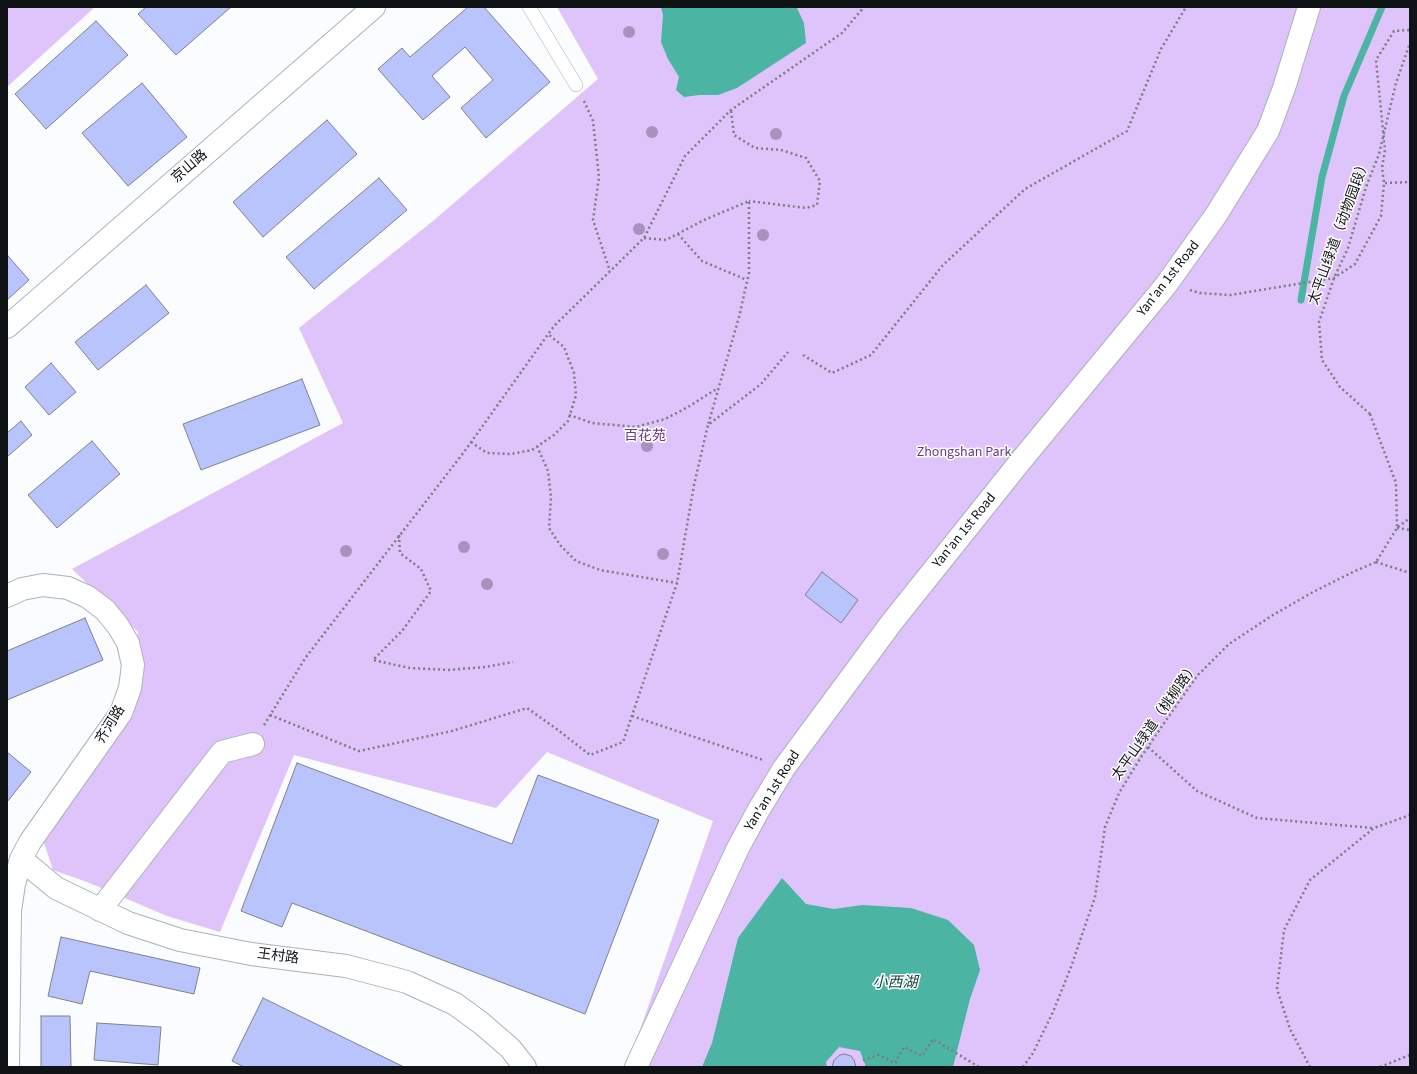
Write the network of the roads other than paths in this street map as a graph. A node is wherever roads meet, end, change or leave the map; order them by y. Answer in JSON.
{"nodes":[{"id":1,"x":374,"y":7,"type":"edge"},
{"id":2,"x":529,"y":7,"type":"edge"},
{"id":3,"x":1309,"y":7,"type":"edge"},
{"id":4,"x":576,"y":85,"type":"road end"},
{"id":5,"x":7,"y":327,"type":"edge"},
{"id":6,"x":7,"y":596,"type":"edge"},
{"id":7,"x":253,"y":744,"type":"road end"},
{"id":8,"x":21,"y":859,"type":"junction"},
{"id":9,"x":100,"y":910,"type":"junction"},
{"id":10,"x":8,"y":1067,"type":"edge"},
{"id":11,"x":525,"y":1067,"type":"edge"},
{"id":12,"x":636,"y":1067,"type":"edge"}],
"edges":[{"from":1,"to":5,"type":"street","name":"京山路"},
{"from":2,"to":4,"type":"lane"},
{"from":3,"to":12,"type":"street","name":"Yan'an 1st Road"},
{"from":6,"to":8,"type":"street","name":"齐河路"},
{"from":7,"to":9,"type":"street"},
{"from":8,"to":9,"type":"street","name":"王村路"},
{"from":8,"to":10,"type":"street","name":"齐河路"},
{"from":9,"to":11,"type":"street","name":"王村路"}]}
